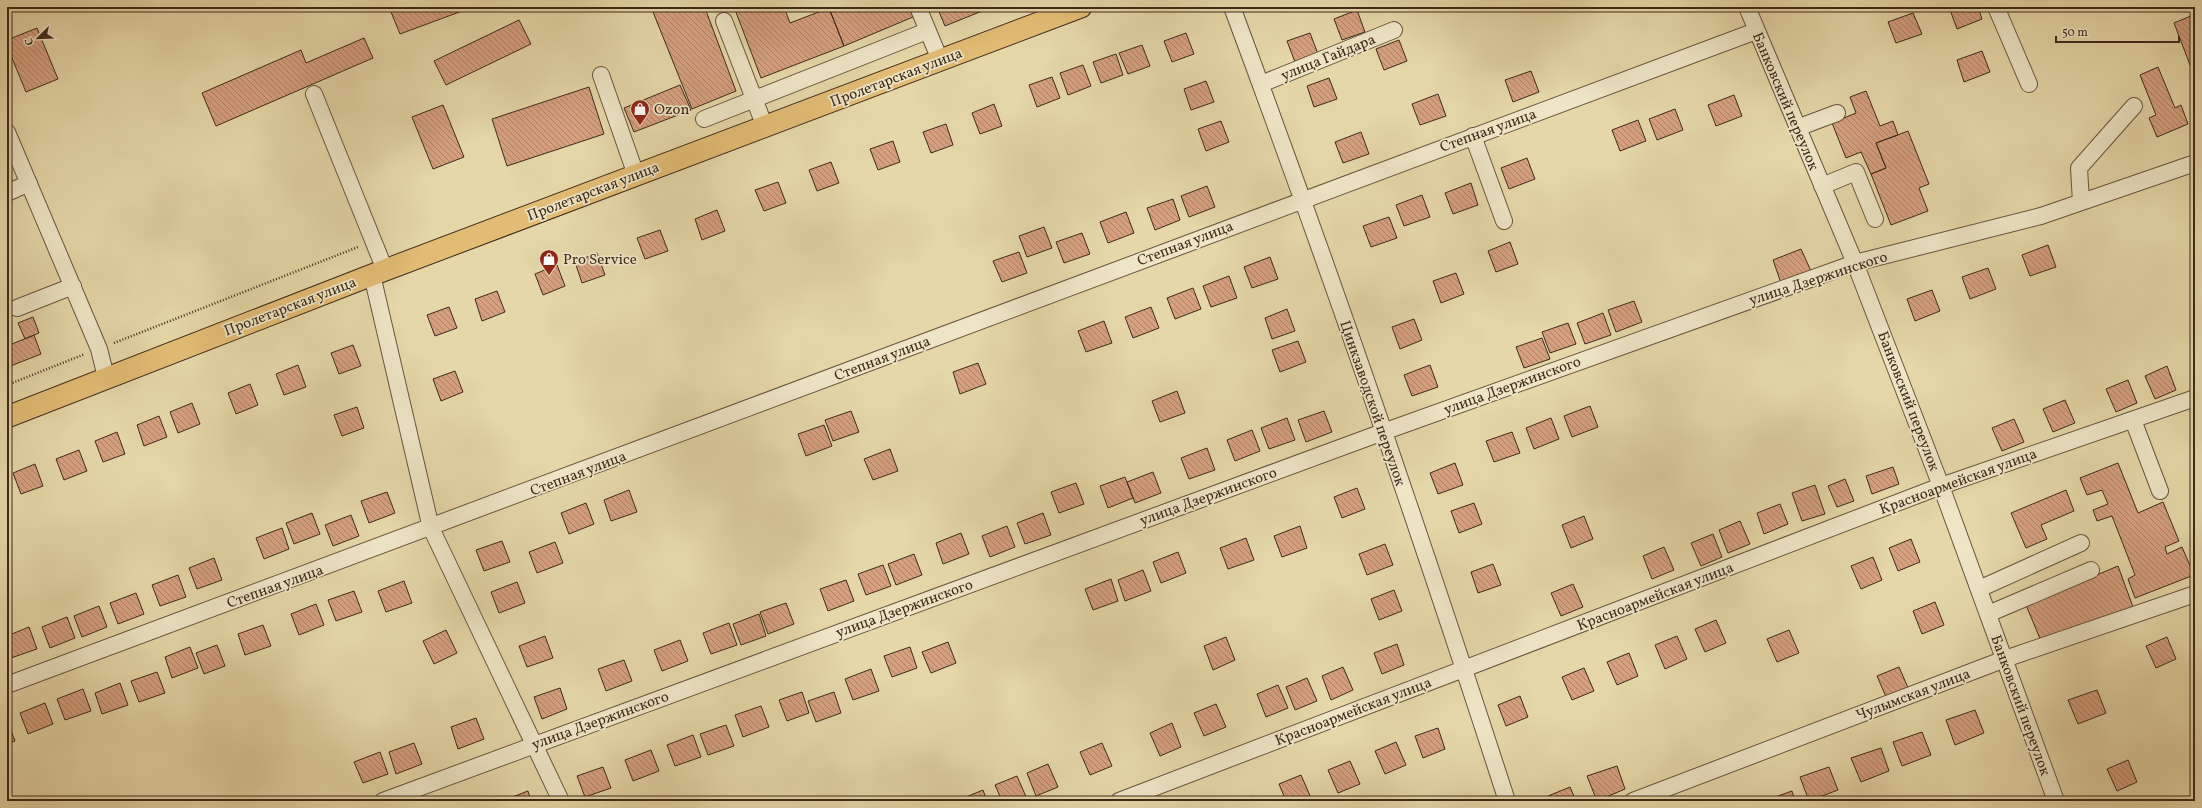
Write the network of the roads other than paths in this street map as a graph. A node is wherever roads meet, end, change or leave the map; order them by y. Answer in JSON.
{"nodes":[{"id":1,"x":918,"y":7,"type":"edge"},
{"id":2,"x":1081,"y":7,"type":"edge"},
{"id":3,"x":1232,"y":7,"type":"edge"},
{"id":4,"x":1747,"y":7,"type":"edge"},
{"id":5,"x":1996,"y":7,"type":"edge"},
{"id":6,"x":724,"y":21,"type":"dead end"},
{"id":7,"x":1394,"y":30,"type":"dead end"},
{"id":8,"x":927,"y":31,"type":"junction"},
{"id":9,"x":1756,"y":31,"type":"junction"},
{"id":10,"x":940,"y":60,"type":"junction"},
{"id":11,"x":601,"y":75,"type":"dead end"},
{"id":12,"x":1261,"y":84,"type":"junction"},
{"id":13,"x":2029,"y":84,"type":"dead end"},
{"id":14,"x":314,"y":94,"type":"dead end"},
{"id":15,"x":754,"y":99,"type":"junction"},
{"id":16,"x":2134,"y":106,"type":"dead end"},
{"id":17,"x":1837,"y":113,"type":"dead end"},
{"id":18,"x":704,"y":119,"type":"dead end"},
{"id":19,"x":765,"y":127,"type":"junction"},
{"id":20,"x":1798,"y":128,"type":"junction"},
{"id":21,"x":7,"y":132,"type":"edge"},
{"id":22,"x":1473,"y":136,"type":"junction"},
{"id":23,"x":2195,"y":163,"type":"edge"},
{"id":24,"x":636,"y":176,"type":"junction"},
{"id":25,"x":29,"y":183,"type":"junction"},
{"id":26,"x":1822,"y":186,"type":"junction"},
{"id":27,"x":7,"y":193,"type":"edge"},
{"id":28,"x":1303,"y":198,"type":"junction"},
{"id":29,"x":2081,"y":202,"type":"junction"},
{"id":30,"x":1875,"y":220,"type":"dead end"},
{"id":31,"x":1504,"y":221,"type":"dead end"},
{"id":32,"x":1855,"y":263,"type":"junction"},
{"id":33,"x":379,"y":273,"type":"junction"},
{"id":34,"x":73,"y":286,"type":"junction"},
{"id":35,"x":17,"y":308,"type":"dead end"},
{"id":36,"x":106,"y":377,"type":"junction"},
{"id":37,"x":2195,"y":398,"type":"edge"},
{"id":38,"x":7,"y":417,"type":"edge"},
{"id":39,"x":2133,"y":420,"type":"junction"},
{"id":40,"x":1383,"y":432,"type":"junction"},
{"id":41,"x":1941,"y":486,"type":"junction"},
{"id":42,"x":2160,"y":490,"type":"dead end"},
{"id":43,"x":431,"y":528,"type":"junction"},
{"id":44,"x":2081,"y":543,"type":"dead end"},
{"id":45,"x":2091,"y":570,"type":"dead end"},
{"id":46,"x":1979,"y":589,"type":"junction"},
{"id":47,"x":2195,"y":594,"type":"edge"},
{"id":48,"x":1988,"y":614,"type":"junction"},
{"id":49,"x":2005,"y":659,"type":"junction"},
{"id":50,"x":1464,"y":669,"type":"junction"},
{"id":51,"x":7,"y":685,"type":"edge"},
{"id":52,"x":536,"y":744,"type":"junction"},
{"id":53,"x":383,"y":801,"type":"edge"},
{"id":54,"x":561,"y":801,"type":"edge"},
{"id":55,"x":1118,"y":801,"type":"edge"},
{"id":56,"x":1507,"y":801,"type":"edge"},
{"id":57,"x":1633,"y":801,"type":"edge"},
{"id":58,"x":2056,"y":801,"type":"edge"}],
"edges":[{"from":1,"to":8,"type":"street"},
{"from":2,"to":10,"type":"main road","name":"Пролетарская улица"},
{"from":3,"to":12,"type":"street","name":"Цинкзаводской переулок"},
{"from":4,"to":9,"type":"street","name":"Банковский переулок"},
{"from":5,"to":13,"type":"street"},
{"from":6,"to":15,"type":"street"},
{"from":7,"to":12,"type":"street","name":"улица Гайдара"},
{"from":8,"to":10,"type":"street"},
{"from":8,"to":15,"type":"street"},
{"from":9,"to":20,"type":"street","name":"Банковский переулок"},
{"from":9,"to":22,"type":"street","name":"Степная улица"},
{"from":10,"to":19,"type":"main road","name":"Пролетарская улица"},
{"from":11,"to":24,"type":"street"},
{"from":12,"to":28,"type":"street","name":"Цинкзаводской переулок"},
{"from":14,"to":33,"type":"street"},
{"from":15,"to":18,"type":"street"},
{"from":15,"to":19,"type":"street"},
{"from":16,"to":29,"type":"street"},
{"from":17,"to":20,"type":"street"},
{"from":19,"to":24,"type":"main road","name":"Пролетарская улица"},
{"from":20,"to":26,"type":"street","name":"Банковский переулок"},
{"from":21,"to":25,"type":"street"},
{"from":22,"to":28,"type":"street","name":"Степная улица"},
{"from":22,"to":31,"type":"street"},
{"from":23,"to":29,"type":"street","name":"улица Дзержинского"},
{"from":24,"to":33,"type":"main road","name":"Пролетарская улица"},
{"from":25,"to":27,"type":"street"},
{"from":25,"to":34,"type":"street"},
{"from":26,"to":30,"type":"street"},
{"from":26,"to":32,"type":"street","name":"Банковский переулок"},
{"from":28,"to":40,"type":"street","name":"Цинкзаводской переулок"},
{"from":28,"to":43,"type":"street","name":"Степная улица"},
{"from":29,"to":32,"type":"street","name":"улица Дзержинского"},
{"from":32,"to":40,"type":"street","name":"улица Дзержинского"},
{"from":32,"to":41,"type":"street","name":"Банковский переулок"},
{"from":33,"to":36,"type":"main road","name":"Пролетарская улица"},
{"from":33,"to":43,"type":"street"},
{"from":34,"to":35,"type":"street"},
{"from":34,"to":36,"type":"street"},
{"from":36,"to":38,"type":"main road","name":"Пролетарская улица"},
{"from":37,"to":39,"type":"street","name":"Красноармейская улица"},
{"from":39,"to":41,"type":"street","name":"Красноармейская улица"},
{"from":39,"to":42,"type":"street"},
{"from":40,"to":50,"type":"street","name":"Цинкзаводской переулок"},
{"from":40,"to":52,"type":"street","name":"улица Дзержинского"},
{"from":41,"to":46,"type":"street","name":"Банковский переулок"},
{"from":41,"to":50,"type":"street","name":"Красноармейская улица"},
{"from":43,"to":51,"type":"street","name":"Степная улица"},
{"from":43,"to":52,"type":"street"},
{"from":44,"to":46,"type":"street"},
{"from":45,"to":48,"type":"street"},
{"from":46,"to":48,"type":"street","name":"Банковский переулок"},
{"from":47,"to":49,"type":"street","name":"Чулымская улица"},
{"from":48,"to":49,"type":"street","name":"Банковский переулок"},
{"from":49,"to":57,"type":"street","name":"Чулымская улица"},
{"from":49,"to":58,"type":"street","name":"Банковский переулок"},
{"from":50,"to":55,"type":"street","name":"Красноармейская улица"},
{"from":50,"to":56,"type":"street","name":"Цинкзаводской переулок"},
{"from":52,"to":53,"type":"street","name":"улица Дзержинского"},
{"from":52,"to":54,"type":"street"}]}
